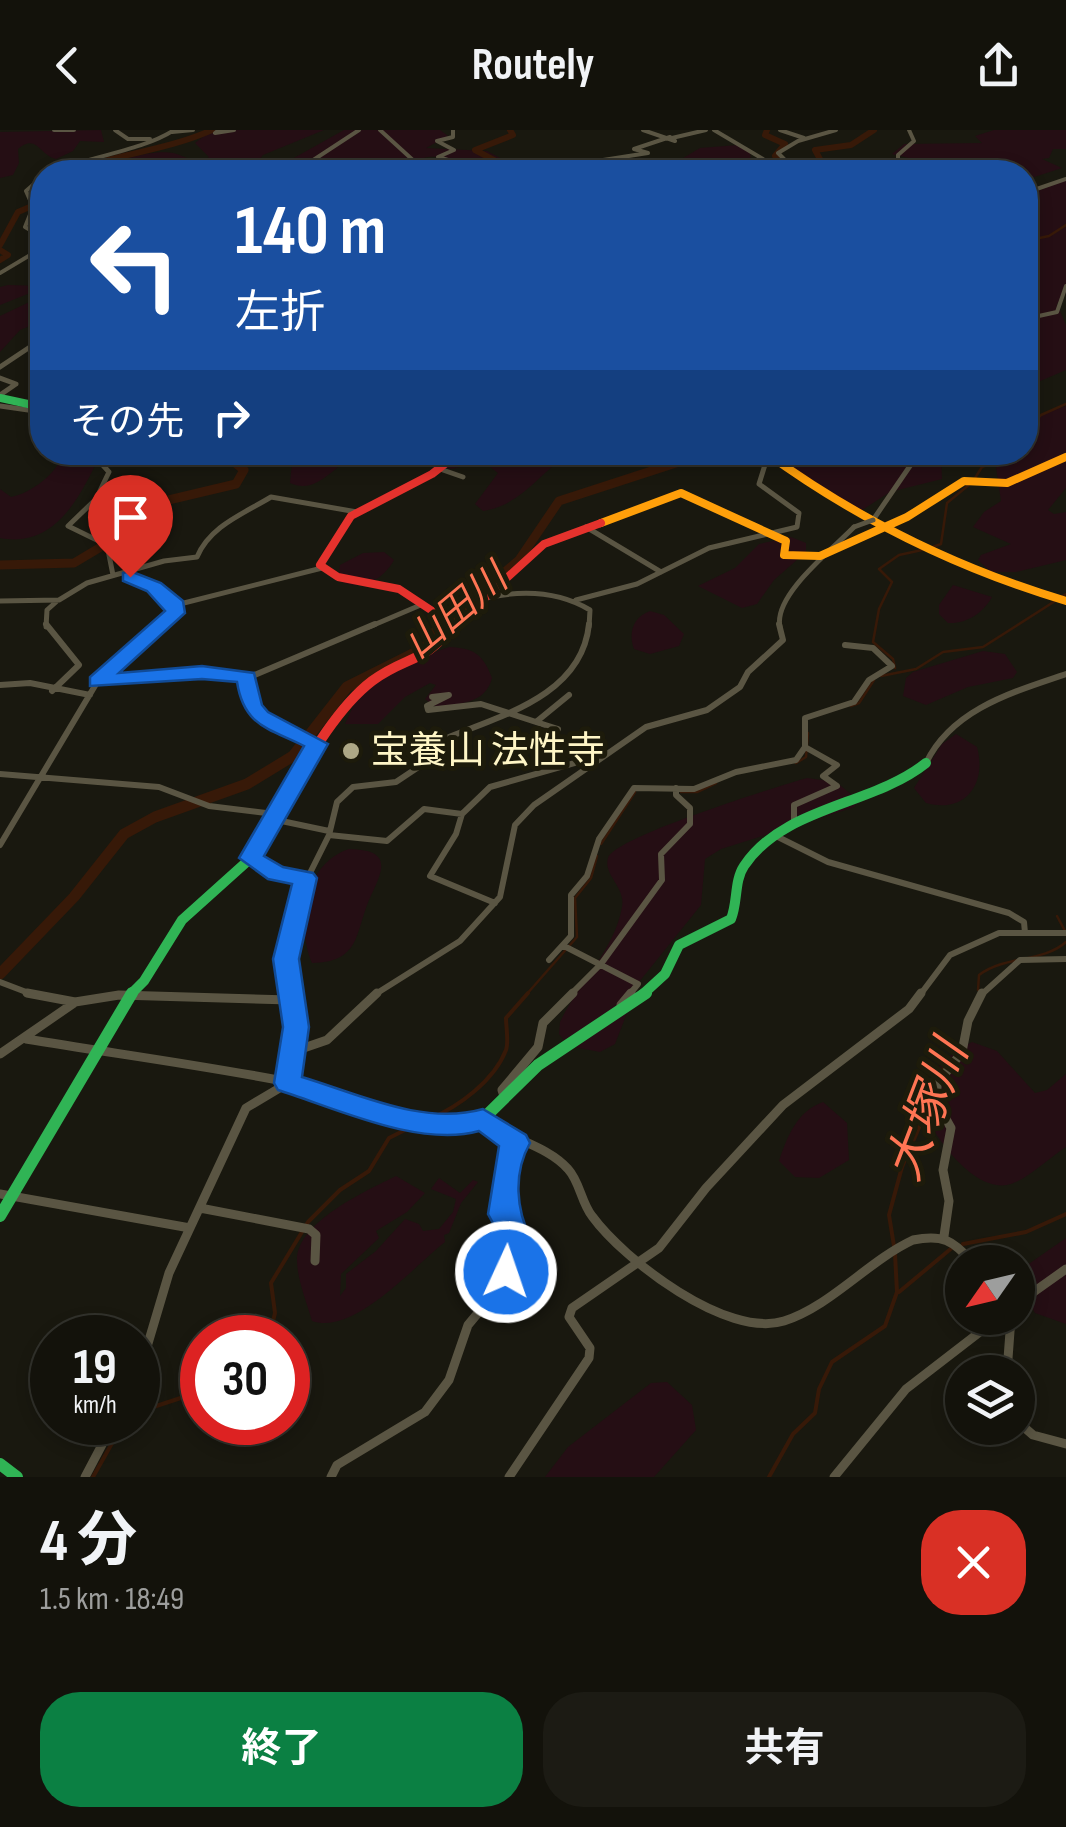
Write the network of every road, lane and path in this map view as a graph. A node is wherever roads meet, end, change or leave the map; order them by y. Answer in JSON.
{"nodes":[{"id":1,"x":54,"y":130,"type":"edge"},
{"id":2,"x":74,"y":130,"type":"edge"},
{"id":3,"x":115,"y":130,"type":"edge"},
{"id":4,"x":193,"y":130,"type":"edge"},
{"id":5,"x":219,"y":130,"type":"edge"},
{"id":6,"x":234,"y":130,"type":"edge"},
{"id":7,"x":359,"y":130,"type":"edge"},
{"id":8,"x":380,"y":130,"type":"edge"},
{"id":9,"x":453,"y":130,"type":"edge"},
{"id":10,"x":643,"y":130,"type":"edge"},
{"id":11,"x":712,"y":130,"type":"edge"},
{"id":12,"x":780,"y":130,"type":"edge"},
{"id":13,"x":836,"y":130,"type":"edge"},
{"id":14,"x":909,"y":130,"type":"edge"},
{"id":15,"x":172,"y":131,"type":"edge"},
{"id":16,"x":804,"y":138,"type":"junction"},
{"id":17,"x":672,"y":139,"type":"junction"},
{"id":18,"x":81,"y":160,"type":"edge"},
{"id":19,"x":314,"y":160,"type":"edge"},
{"id":20,"x":414,"y":160,"type":"edge"},
{"id":21,"x":448,"y":160,"type":"edge"},
{"id":22,"x":604,"y":160,"type":"edge"},
{"id":23,"x":762,"y":160,"type":"edge"},
{"id":24,"x":781,"y":160,"type":"edge"},
{"id":25,"x":898,"y":160,"type":"edge"},
{"id":26,"x":1066,"y":179,"type":"edge"},
{"id":27,"x":1038,"y":188,"type":"edge"},
{"id":28,"x":30,"y":255,"type":"edge"},
{"id":29,"x":0,"y":273,"type":"edge"},
{"id":30,"x":1066,"y":282,"type":"edge"},
{"id":31,"x":1038,"y":316,"type":"edge"},
{"id":32,"x":30,"y":347,"type":"edge"},
{"id":33,"x":0,"y":367,"type":"edge"},
{"id":34,"x":0,"y":378,"type":"edge"},
{"id":35,"x":0,"y":396,"type":"edge"},
{"id":36,"x":0,"y":406,"type":"edge"},
{"id":37,"x":30,"y":406,"type":"edge"},
{"id":38,"x":30,"y":409,"type":"edge"},
{"id":39,"x":1066,"y":458,"type":"edge"},
{"id":40,"x":103,"y":465,"type":"edge"},
{"id":41,"x":444,"y":465,"type":"edge"},
{"id":42,"x":764,"y":465,"type":"edge"},
{"id":43,"x":782,"y":465,"type":"edge"},
{"id":44,"x":911,"y":465,"type":"edge"},
{"id":45,"x":440,"y":468,"type":"junction"},
{"id":46,"x":463,"y":477,"type":"dead end"},
{"id":47,"x":358,"y":512,"type":"junction"},
{"id":48,"x":586,"y":527,"type":"junction"},
{"id":49,"x":877,"y":529,"type":"junction"},
{"id":50,"x":771,"y":536,"type":"junction"},
{"id":51,"x":836,"y":549,"type":"junction"},
{"id":52,"x":322,"y":568,"type":"junction"},
{"id":53,"x":128,"y":571,"type":"junction"},
{"id":54,"x":662,"y":572,"type":"junction"},
{"id":55,"x":113,"y":575,"type":"junction"},
{"id":56,"x":0,"y":600,"type":"edge"},
{"id":57,"x":59,"y":600,"type":"junction"},
{"id":58,"x":480,"y":600,"type":"junction"},
{"id":59,"x":576,"y":600,"type":"junction"},
{"id":60,"x":1066,"y":600,"type":"edge"},
{"id":61,"x":423,"y":604,"type":"junction"},
{"id":62,"x":176,"y":605,"type":"junction"},
{"id":63,"x":447,"y":621,"type":"junction"},
{"id":64,"x":844,"y":645,"type":"dead end"},
{"id":65,"x":1066,"y":674,"type":"edge"},
{"id":66,"x":247,"y":677,"type":"junction"},
{"id":67,"x":98,"y":681,"type":"junction"},
{"id":68,"x":0,"y":685,"type":"edge"},
{"id":69,"x":550,"y":690,"type":"junction"},
{"id":70,"x":52,"y":691,"type":"junction"},
{"id":71,"x":90,"y":695,"type":"junction"},
{"id":72,"x":432,"y":697,"type":"dead end"},
{"id":73,"x":508,"y":716,"type":"junction"},
{"id":74,"x":536,"y":722,"type":"junction"},
{"id":75,"x":558,"y":729,"type":"dead end"},
{"id":76,"x":310,"y":742,"type":"junction"},
{"id":77,"x":808,"y":747,"type":"junction"},
{"id":78,"x":604,"y":755,"type":"junction"},
{"id":79,"x":926,"y":762,"type":"joint"},
{"id":80,"x":0,"y":774,"type":"edge"},
{"id":81,"x":41,"y":777,"type":"junction"},
{"id":82,"x":675,"y":790,"type":"junction"},
{"id":83,"x":462,"y":814,"type":"junction"},
{"id":84,"x":273,"y":817,"type":"junction"},
{"id":85,"x":794,"y":823,"type":"junction"},
{"id":86,"x":329,"y":833,"type":"junction"},
{"id":87,"x":774,"y":835,"type":"junction"},
{"id":88,"x":0,"y":846,"type":"edge"},
{"id":89,"x":251,"y":858,"type":"junction"},
{"id":90,"x":305,"y":878,"type":"junction"},
{"id":91,"x":496,"y":903,"type":"junction"},
{"id":92,"x":1025,"y":933,"type":"junction"},
{"id":93,"x":1066,"y":933,"type":"edge"},
{"id":94,"x":566,"y":947,"type":"junction"},
{"id":95,"x":1066,"y":958,"type":"edge"},
{"id":96,"x":549,"y":960,"type":"dead end"},
{"id":97,"x":601,"y":964,"type":"junction"},
{"id":98,"x":0,"y":982,"type":"edge"},
{"id":99,"x":130,"y":995,"type":"junction"},
{"id":100,"x":290,"y":1000,"type":"junction"},
{"id":101,"x":75,"y":1002,"type":"junction"},
{"id":102,"x":622,"y":1010,"type":"junction"},
{"id":103,"x":26,"y":1039,"type":"junction"},
{"id":104,"x":98,"y":1051,"type":"junction"},
{"id":105,"x":295,"y":1051,"type":"junction"},
{"id":106,"x":0,"y":1054,"type":"edge"},
{"id":107,"x":288,"y":1083,"type":"junction"},
{"id":108,"x":504,"y":1096,"type":"junction"},
{"id":109,"x":483,"y":1119,"type":"junction"},
{"id":110,"x":516,"y":1143,"type":"junction"},
{"id":111,"x":6,"y":1195,"type":"edge"},
{"id":112,"x":200,"y":1208,"type":"junction"},
{"id":113,"x":0,"y":1216,"type":"edge"},
{"id":114,"x":190,"y":1228,"type":"junction"},
{"id":115,"x":944,"y":1236,"type":"junction"},
{"id":116,"x":954,"y":1245,"type":"edge"},
{"id":117,"x":640,"y":1259,"type":"junction"},
{"id":118,"x":314,"y":1261,"type":"dead end"},
{"id":119,"x":1066,"y":1269,"type":"edge"},
{"id":120,"x":1035,"y":1291,"type":"edge"},
{"id":121,"x":156,"y":1315,"type":"edge"},
{"id":122,"x":975,"y":1335,"type":"edge"},
{"id":123,"x":1035,"y":1436,"type":"edge"},
{"id":124,"x":1066,"y":1444,"type":"edge"},
{"id":125,"x":102,"y":1445,"type":"edge"},
{"id":126,"x":0,"y":1464,"type":"edge"},
{"id":127,"x":17,"y":1477,"type":"edge"},
{"id":128,"x":85,"y":1477,"type":"edge"},
{"id":129,"x":330,"y":1477,"type":"edge"},
{"id":130,"x":509,"y":1477,"type":"edge"},
{"id":131,"x":834,"y":1477,"type":"edge"}],
"edges":[{"from":1,"to":2,"type":"street"},
{"from":3,"to":15,"type":"street"},
{"from":4,"to":15,"type":"street"},
{"from":5,"to":6,"type":"street"},
{"from":7,"to":19,"type":"street"},
{"from":8,"to":20,"type":"street"},
{"from":9,"to":21,"type":"street"},
{"from":10,"to":17,"type":"street"},
{"from":11,"to":17,"type":"street"},
{"from":11,"to":23,"type":"street"},
{"from":12,"to":16,"type":"street"},
{"from":13,"to":16,"type":"street"},
{"from":14,"to":25,"type":"street"},
{"from":15,"to":18,"type":"street"},
{"from":16,"to":24,"type":"street"},
{"from":17,"to":22,"type":"street"},
{"from":26,"to":27,"type":"street"},
{"from":28,"to":29,"type":"street"},
{"from":30,"to":31,"type":"street"},
{"from":32,"to":33,"type":"street"},
{"from":34,"to":35,"type":"street"},
{"from":35,"to":37,"type":"main road"},
{"from":36,"to":38,"type":"street"},
{"from":39,"to":49,"type":"main road"},
{"from":40,"to":55,"type":"street"},
{"from":41,"to":45,"type":"main road"},
{"from":42,"to":50,"type":"street"},
{"from":43,"to":49,"type":"main road"},
{"from":44,"to":49,"type":"street"},
{"from":45,"to":46,"type":"street"},
{"from":45,"to":47,"type":"main road"},
{"from":47,"to":52,"type":"main road"},
{"from":47,"to":53,"type":"street"},
{"from":48,"to":50,"type":"main road"},
{"from":48,"to":54,"type":"street"},
{"from":48,"to":58,"type":"main road"},
{"from":49,"to":51,"type":"main road"},
{"from":49,"to":51,"type":"street","bridge":true},
{"from":49,"to":60,"type":"main road"},
{"from":50,"to":51,"type":"main road"},
{"from":50,"to":54,"type":"street"},
{"from":51,"to":78,"type":"street"},
{"from":52,"to":61,"type":"main road"},
{"from":52,"to":62,"type":"street"},
{"from":53,"to":55,"type":"street"},
{"from":53,"to":62,"type":"street"},
{"from":54,"to":59,"type":"street"},
{"from":55,"to":57,"type":"street"},
{"from":56,"to":57,"type":"street"},
{"from":57,"to":70,"type":"street"},
{"from":58,"to":59,"type":"street"},
{"from":58,"to":63,"type":"main road"},
{"from":59,"to":69,"type":"street"},
{"from":61,"to":63,"type":"main road"},
{"from":61,"to":66,"type":"street"},
{"from":62,"to":67,"type":"street"},
{"from":63,"to":76,"type":"main road"},
{"from":64,"to":77,"type":"street"},
{"from":65,"to":79,"type":"street"},
{"from":66,"to":67,"type":"street"},
{"from":66,"to":76,"type":"street"},
{"from":67,"to":71,"type":"street"},
{"from":68,"to":70,"type":"street"},
{"from":69,"to":73,"type":"street"},
{"from":69,"to":74,"type":"street"},
{"from":70,"to":71,"type":"street"},
{"from":71,"to":81,"type":"street"},
{"from":72,"to":73,"type":"street"},
{"from":73,"to":74,"type":"street"},
{"from":73,"to":86,"type":"street"},
{"from":74,"to":75,"type":"street"},
{"from":76,"to":84,"type":"main road"},
{"from":77,"to":82,"type":"street"},
{"from":77,"to":85,"type":"street"},
{"from":78,"to":83,"type":"street"},
{"from":78,"to":91,"type":"street"},
{"from":79,"to":85,"type":"main road"},
{"from":80,"to":81,"type":"street"},
{"from":81,"to":84,"type":"street"},
{"from":81,"to":88,"type":"street"},
{"from":82,"to":94,"type":"street"},
{"from":82,"to":97,"type":"street"},
{"from":83,"to":86,"type":"street"},
{"from":83,"to":91,"type":"street"},
{"from":84,"to":86,"type":"street"},
{"from":84,"to":89,"type":"main road"},
{"from":85,"to":87,"type":"main road"},
{"from":86,"to":90,"type":"street"},
{"from":87,"to":92,"type":"street"},
{"from":87,"to":102,"type":"main road"},
{"from":89,"to":90,"type":"street"},
{"from":89,"to":99,"type":"main road"},
{"from":90,"to":100,"type":"street"},
{"from":91,"to":105,"type":"street"},
{"from":92,"to":93,"type":"street"},
{"from":92,"to":117,"type":"street"},
{"from":94,"to":96,"type":"street"},
{"from":94,"to":97,"type":"street"},
{"from":95,"to":115,"type":"street"},
{"from":97,"to":102,"type":"street"},
{"from":97,"to":108,"type":"street"},
{"from":98,"to":101,"type":"street"},
{"from":99,"to":100,"type":"street"},
{"from":99,"to":101,"type":"street"},
{"from":99,"to":104,"type":"main road"},
{"from":100,"to":105,"type":"street"},
{"from":101,"to":103,"type":"street"},
{"from":102,"to":108,"type":"main road"},
{"from":103,"to":104,"type":"street"},
{"from":103,"to":106,"type":"street"},
{"from":104,"to":107,"type":"street"},
{"from":104,"to":111,"type":"main road"},
{"from":105,"to":107,"type":"street"},
{"from":107,"to":109,"type":"street"},
{"from":107,"to":112,"type":"street"},
{"from":108,"to":109,"type":"main road"},
{"from":109,"to":110,"type":"street"},
{"from":110,"to":117,"type":"street"},
{"from":110,"to":129,"type":"street"},
{"from":111,"to":113,"type":"main road"},
{"from":111,"to":114,"type":"street"},
{"from":112,"to":114,"type":"street"},
{"from":112,"to":118,"type":"street"},
{"from":114,"to":121,"type":"street"},
{"from":115,"to":116,"type":"street"},
{"from":115,"to":117,"type":"street"},
{"from":117,"to":130,"type":"street"},
{"from":119,"to":120,"type":"street"},
{"from":122,"to":131,"type":"street"},
{"from":123,"to":124,"type":"street"},
{"from":125,"to":128,"type":"street"},
{"from":126,"to":127,"type":"main road"}]}
